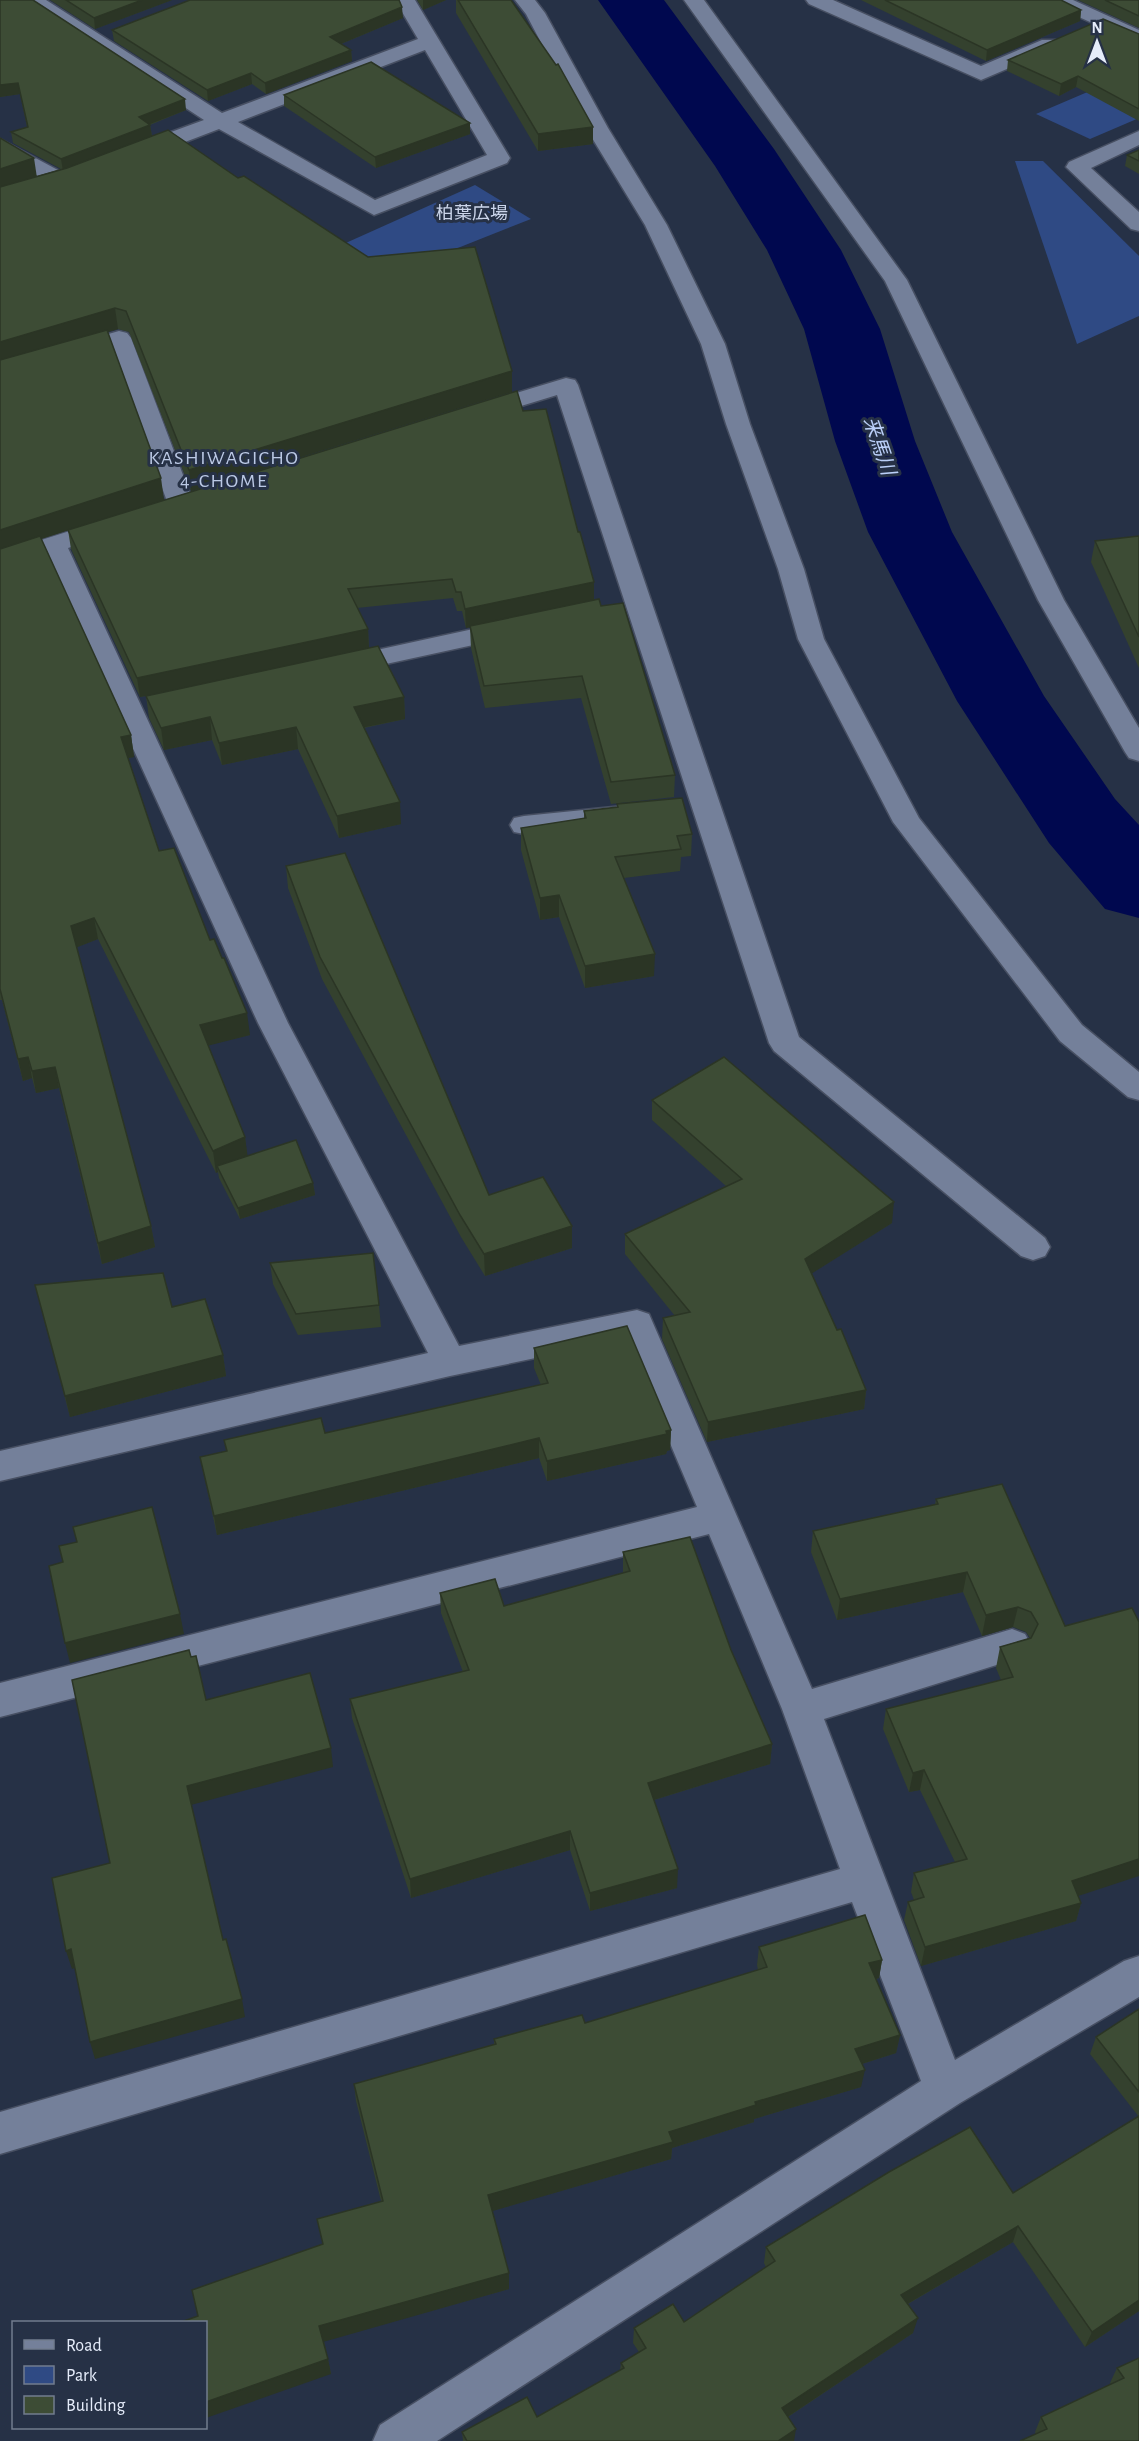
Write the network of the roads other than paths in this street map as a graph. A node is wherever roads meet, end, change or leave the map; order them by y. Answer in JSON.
{"nodes":[{"id":1,"x":32,"y":0,"type":"edge"},
{"id":2,"x":405,"y":0,"type":"edge"},
{"id":3,"x":525,"y":0,"type":"edge"},
{"id":4,"x":694,"y":0,"type":"edge"},
{"id":5,"x":816,"y":0,"type":"edge"},
{"id":6,"x":1057,"y":0,"type":"edge"},
{"id":7,"x":1103,"y":20,"type":"junction"},
{"id":8,"x":118,"y":30,"type":"edge"},
{"id":9,"x":1139,"y":38,"type":"edge"},
{"id":10,"x":95,"y":39,"type":"junction"},
{"id":11,"x":431,"y":41,"type":"junction"},
{"id":12,"x":221,"y":121,"type":"junction"},
{"id":13,"x":1139,"y":137,"type":"edge"},
{"id":14,"x":0,"y":145,"type":"edge"},
{"id":15,"x":114,"y":161,"type":"edge"},
{"id":16,"x":82,"y":173,"type":"edge"},
{"id":17,"x":61,"y":182,"type":"junction"},
{"id":18,"x":30,"y":190,"type":"edge"},
{"id":19,"x":1139,"y":224,"type":"edge"},
{"id":20,"x":0,"y":373,"type":"edge"},
{"id":21,"x":453,"y":420,"type":"edge"},
{"id":22,"x":53,"y":544,"type":"junction"},
{"id":23,"x":0,"y":561,"type":"edge"},
{"id":24,"x":534,"y":624,"type":"edge"},
{"id":25,"x":315,"y":672,"type":"edge"},
{"id":26,"x":1139,"y":752,"type":"edge"},
{"id":27,"x":649,"y":812,"type":"edge"},
{"id":28,"x":524,"y":825,"type":"edge"},
{"id":29,"x":1139,"y":1089,"type":"edge"},
{"id":30,"x":1032,"y":1247,"type":"dead end"},
{"id":31,"x":450,"y":1362,"type":"junction"},
{"id":32,"x":0,"y":1466,"type":"edge"},
{"id":33,"x":718,"y":1517,"type":"junction"},
{"id":34,"x":1012,"y":1645,"type":"edge"},
{"id":35,"x":0,"y":1700,"type":"edge"},
{"id":36,"x":801,"y":1708,"type":"junction"},
{"id":37,"x":864,"y":1880,"type":"junction"},
{"id":38,"x":1139,"y":1975,"type":"edge"},
{"id":39,"x":945,"y":2089,"type":"junction"},
{"id":40,"x":0,"y":2133,"type":"edge"},
{"id":41,"x":396,"y":2441,"type":"edge"}],
"edges":[{"from":1,"to":10,"type":"street"},
{"from":2,"to":11,"type":"street"},
{"from":3,"to":29,"type":"street"},
{"from":4,"to":26,"type":"street"},
{"from":5,"to":7,"type":"street"},
{"from":6,"to":7,"type":"street"},
{"from":7,"to":9,"type":"street"},
{"from":8,"to":10,"type":"street"},
{"from":10,"to":12,"type":"street"},
{"from":11,"to":12,"type":"street"},
{"from":11,"to":12,"type":"street"},
{"from":12,"to":15,"type":"street"},
{"from":13,"to":19,"type":"street"},
{"from":14,"to":17,"type":"street"},
{"from":16,"to":17,"type":"street"},
{"from":17,"to":18,"type":"street"},
{"from":20,"to":22,"type":"street"},
{"from":21,"to":30,"type":"street"},
{"from":22,"to":23,"type":"street"},
{"from":22,"to":31,"type":"street"},
{"from":24,"to":25,"type":"street"},
{"from":27,"to":28,"type":"street"},
{"from":31,"to":32,"type":"street"},
{"from":31,"to":33,"type":"street"},
{"from":33,"to":35,"type":"street"},
{"from":33,"to":36,"type":"street"},
{"from":34,"to":36,"type":"street"},
{"from":36,"to":37,"type":"street"},
{"from":37,"to":39,"type":"street"},
{"from":37,"to":40,"type":"street"},
{"from":38,"to":39,"type":"street"},
{"from":39,"to":41,"type":"street"}]}
